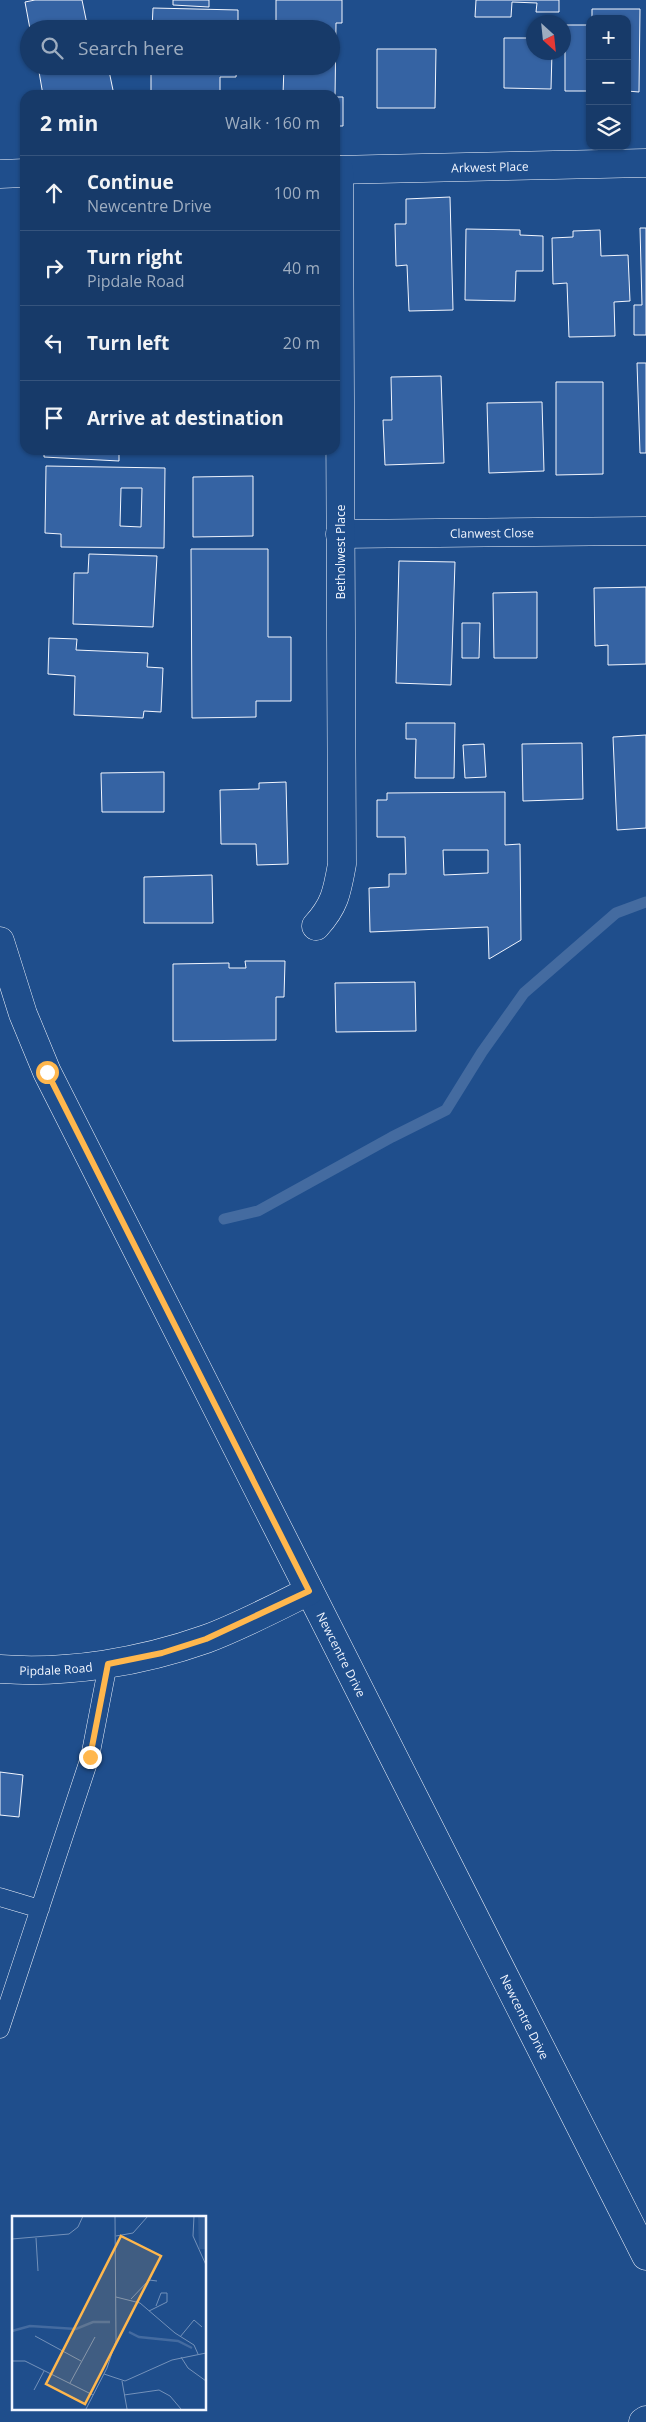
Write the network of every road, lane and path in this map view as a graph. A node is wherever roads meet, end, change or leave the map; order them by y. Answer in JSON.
{"nodes":[{"id":1,"x":646,"y":163,"type":"edge"},
{"id":2,"x":340,"y":170,"type":"edge"},
{"id":3,"x":0,"y":174,"type":"edge"},
{"id":4,"x":20,"y":174,"type":"edge"},
{"id":5,"x":339,"y":455,"type":"edge"},
{"id":6,"x":646,"y":531,"type":"edge"},
{"id":7,"x":340,"y":534,"type":"junction"},
{"id":8,"x":316,"y":926,"type":"dead end"},
{"id":9,"x":0,"y":941,"type":"edge"},
{"id":10,"x":309,"y":1591,"type":"junction"},
{"id":11,"x":108,"y":1664,"type":"junction"},
{"id":12,"x":0,"y":1669,"type":"edge"},
{"id":13,"x":0,"y":1897,"type":"edge"},
{"id":14,"x":40,"y":1909,"type":"junction"},
{"id":15,"x":0,"y":2029,"type":"edge"},
{"id":16,"x":646,"y":2256,"type":"edge"}],
"edges":[{"from":1,"to":2,"type":"street","name":"Arkwest Place"},
{"from":3,"to":4,"type":"street"},
{"from":5,"to":7,"type":"street","name":"Betholwest Place"},
{"from":6,"to":7,"type":"street","name":"Clanwest Close"},
{"from":7,"to":8,"type":"street","name":"Betholwest Place"},
{"from":9,"to":10,"type":"street","name":"Newcentre Drive"},
{"from":10,"to":11,"type":"street","name":"Pipdale Road"},
{"from":10,"to":16,"type":"street","name":"Newcentre Drive"},
{"from":11,"to":12,"type":"street","name":"Pipdale Road"},
{"from":11,"to":14,"type":"lane"},
{"from":13,"to":14,"type":"lane"},
{"from":14,"to":15,"type":"lane"}]}
